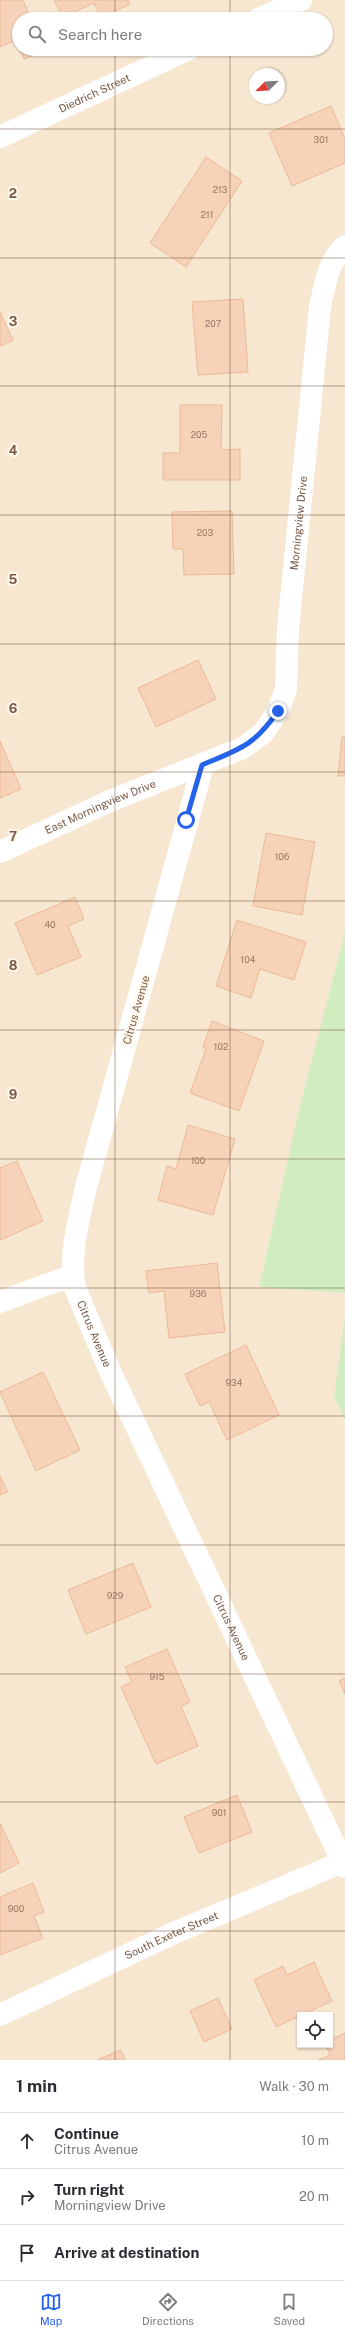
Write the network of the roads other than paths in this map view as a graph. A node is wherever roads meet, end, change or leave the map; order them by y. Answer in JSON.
{"nodes":[{"id":1,"x":302,"y":0,"type":"edge"},
{"id":2,"x":274,"y":12,"type":"edge"},
{"id":3,"x":174,"y":56,"type":"edge"},
{"id":4,"x":0,"y":137,"type":"edge"},
{"id":5,"x":345,"y":246,"type":"edge"},
{"id":6,"x":202,"y":765,"type":"junction"},
{"id":7,"x":0,"y":852,"type":"edge"},
{"id":8,"x":73,"y":1275,"type":"junction"},
{"id":9,"x":0,"y":1302,"type":"edge"},
{"id":10,"x":344,"y":1863,"type":"edge"},
{"id":11,"x":0,"y":2014,"type":"edge"}],
"edges":[{"from":1,"to":2,"type":"street"},
{"from":3,"to":4,"type":"street","name":"Diedrich Street"},
{"from":5,"to":6,"type":"street","name":"Morningview Drive"},
{"from":6,"to":7,"type":"street","name":"East Morningview Drive"},
{"from":6,"to":8,"type":"street","name":"Citrus Avenue"},
{"from":8,"to":9,"type":"street"},
{"from":8,"to":10,"type":"street","name":"Citrus Avenue"},
{"from":10,"to":11,"type":"street","name":"South Exeter Street"}]}
